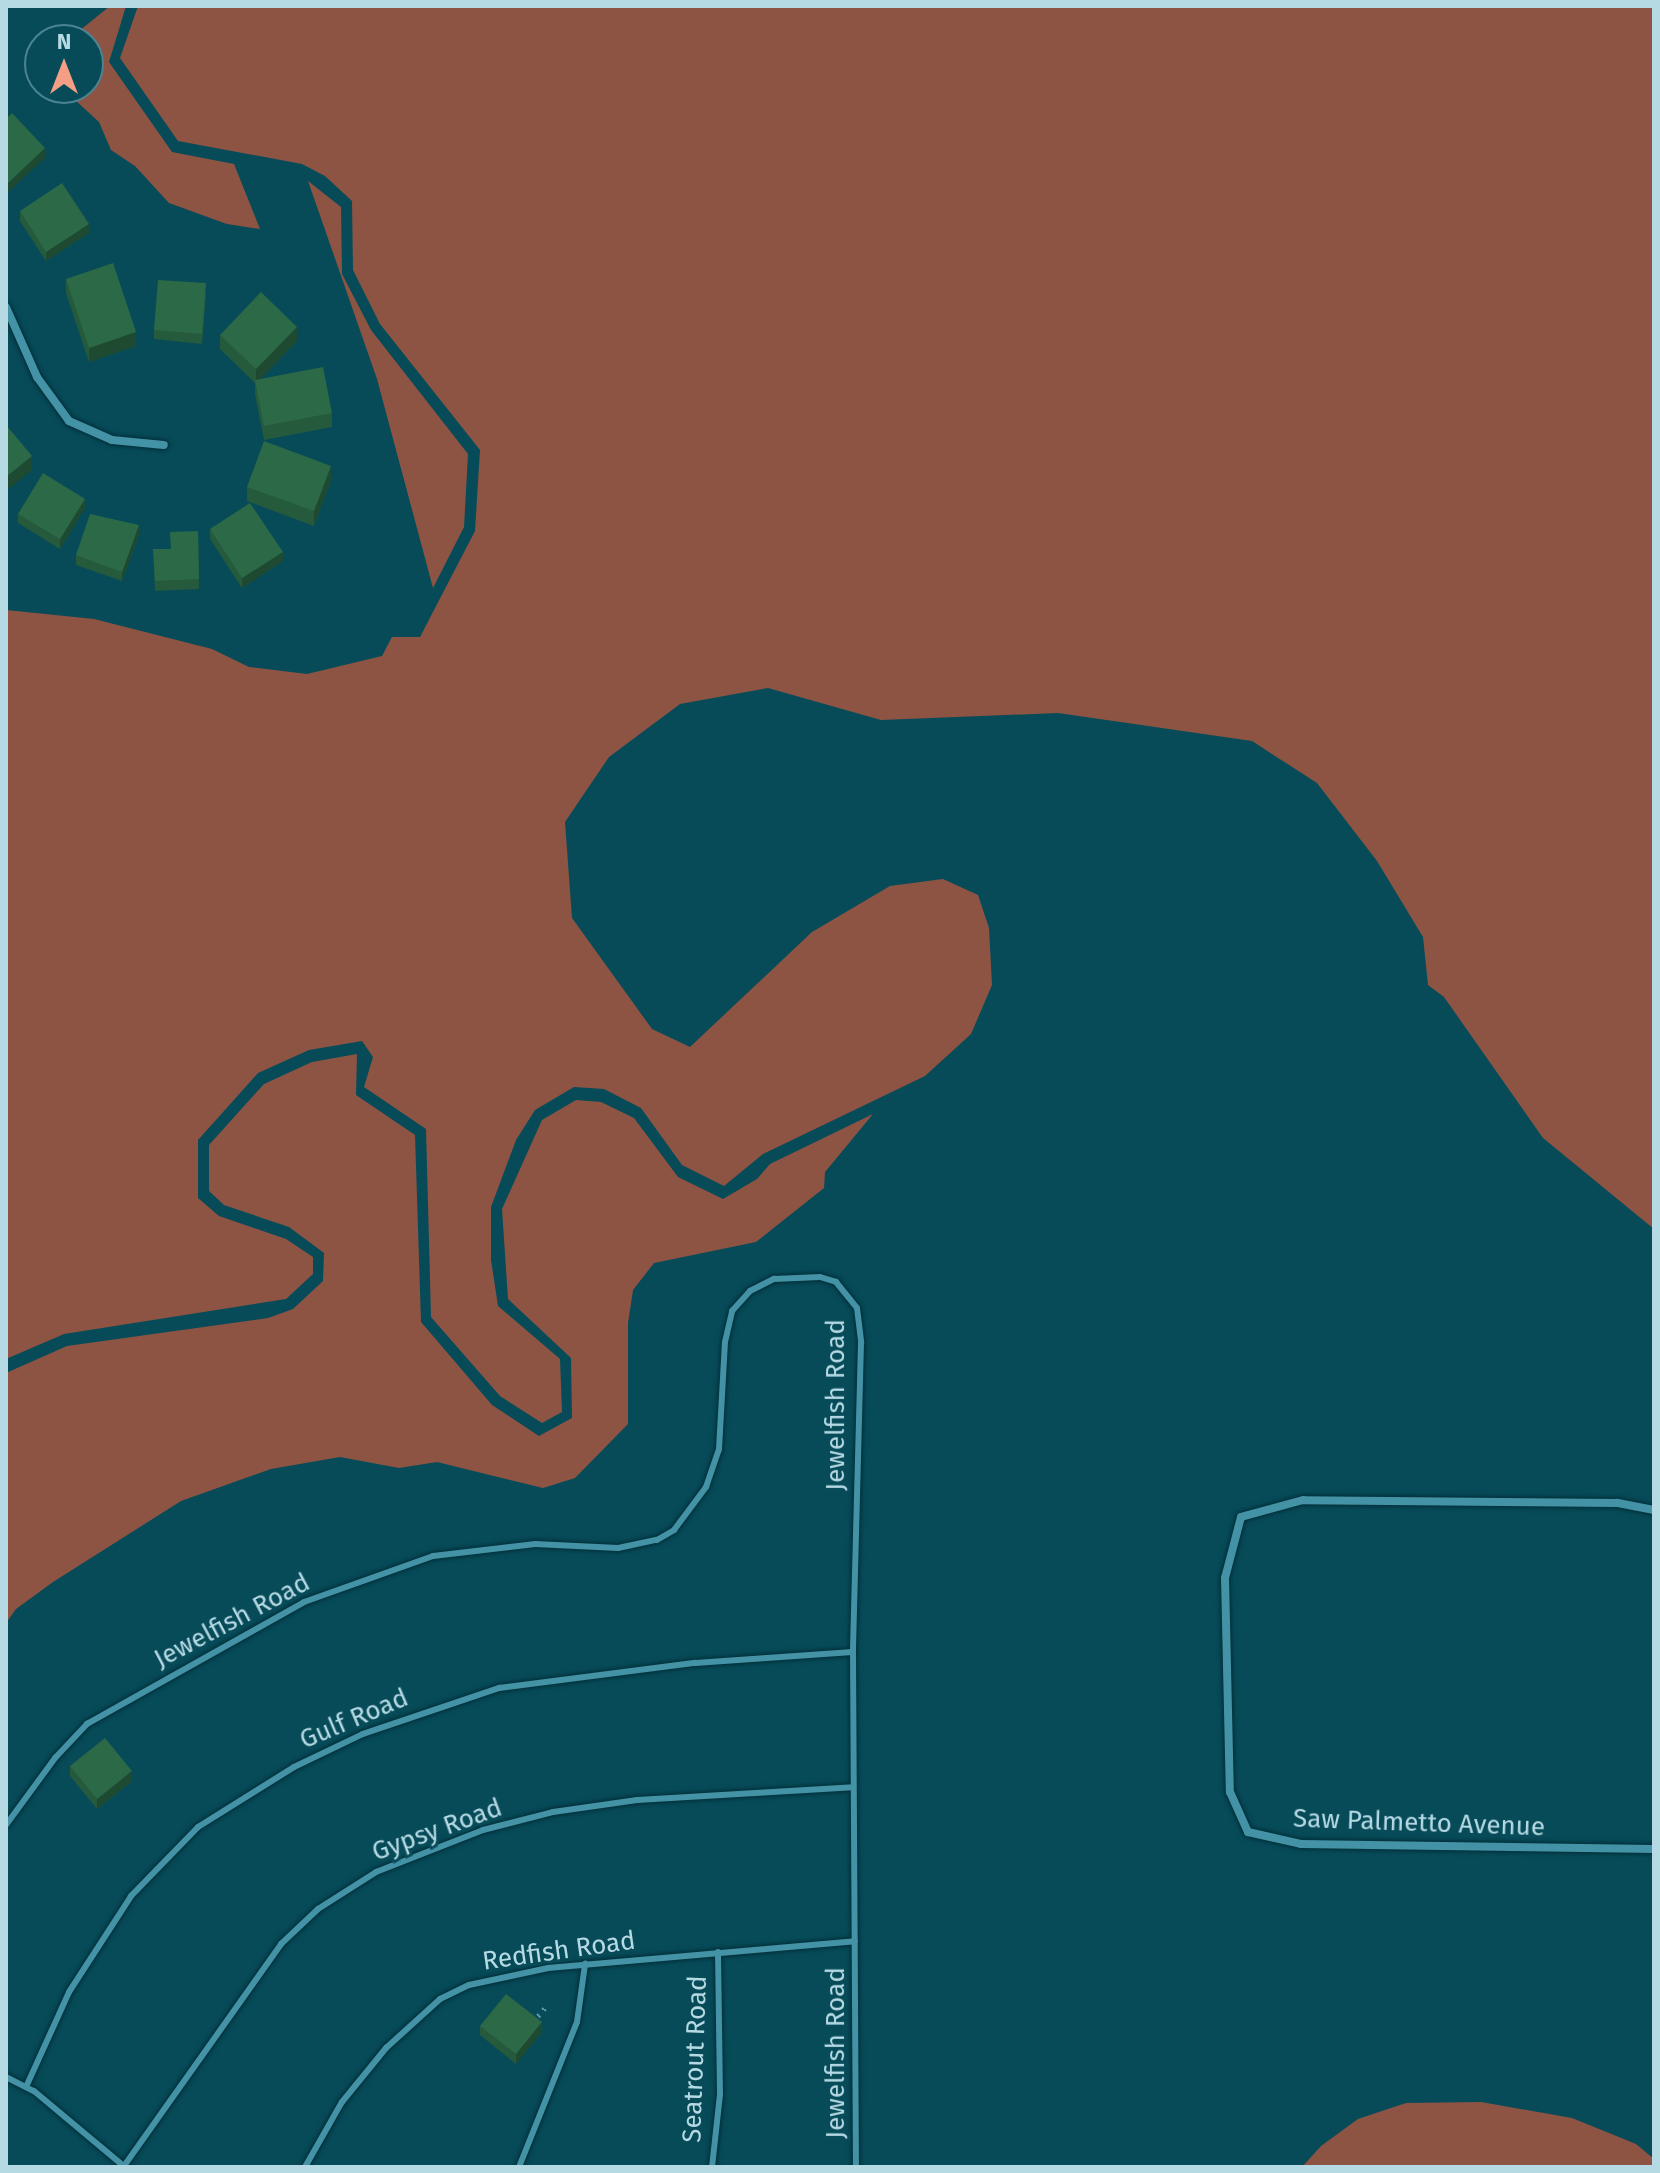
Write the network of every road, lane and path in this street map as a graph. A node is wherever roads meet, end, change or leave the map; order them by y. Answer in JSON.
{"nodes":[{"id":1,"x":6,"y":307,"type":"edge"},
{"id":2,"x":164,"y":445,"type":"dead end"},
{"id":3,"x":1654,"y":1510,"type":"edge"},
{"id":4,"x":853,"y":1652,"type":"junction"},
{"id":5,"x":853,"y":1787,"type":"junction"},
{"id":6,"x":6,"y":1825,"type":"edge"},
{"id":7,"x":1654,"y":1849,"type":"edge"},
{"id":8,"x":855,"y":1941,"type":"junction"},
{"id":9,"x":718,"y":1952,"type":"junction"},
{"id":10,"x":585,"y":1964,"type":"junction"},
{"id":11,"x":548,"y":2004,"type":"dead end"},
{"id":12,"x":532,"y":2024,"type":"edge"},
{"id":13,"x":6,"y":2077,"type":"edge"},
{"id":14,"x":26,"y":2087,"type":"junction"},
{"id":15,"x":124,"y":2167,"type":"edge"},
{"id":16,"x":305,"y":2167,"type":"edge"},
{"id":17,"x":519,"y":2167,"type":"edge"},
{"id":18,"x":712,"y":2167,"type":"edge"},
{"id":19,"x":856,"y":2167,"type":"edge"}],
"edges":[{"from":1,"to":2,"type":"street"},
{"from":3,"to":7,"type":"street","name":"Saw Palmetto Avenue"},
{"from":4,"to":5,"type":"lane","name":"Jewelfish Road"},
{"from":4,"to":6,"type":"lane","name":"Jewelfish Road"},
{"from":4,"to":14,"type":"lane","name":"Gulf Road"},
{"from":5,"to":8,"type":"lane","name":"Jewelfish Road"},
{"from":5,"to":15,"type":"lane","name":"Gypsy Road"},
{"from":8,"to":9,"type":"lane","name":"Redfish Road"},
{"from":8,"to":19,"type":"lane","name":"Jewelfish Road"},
{"from":9,"to":10,"type":"lane","name":"Redfish Road"},
{"from":9,"to":18,"type":"lane","name":"Seatrout Road"},
{"from":10,"to":16,"type":"lane","name":"Redfish Road"},
{"from":10,"to":17,"type":"lane"},
{"from":11,"to":12,"type":"path"},
{"from":13,"to":14,"type":"lane"},
{"from":14,"to":15,"type":"lane"}]}
